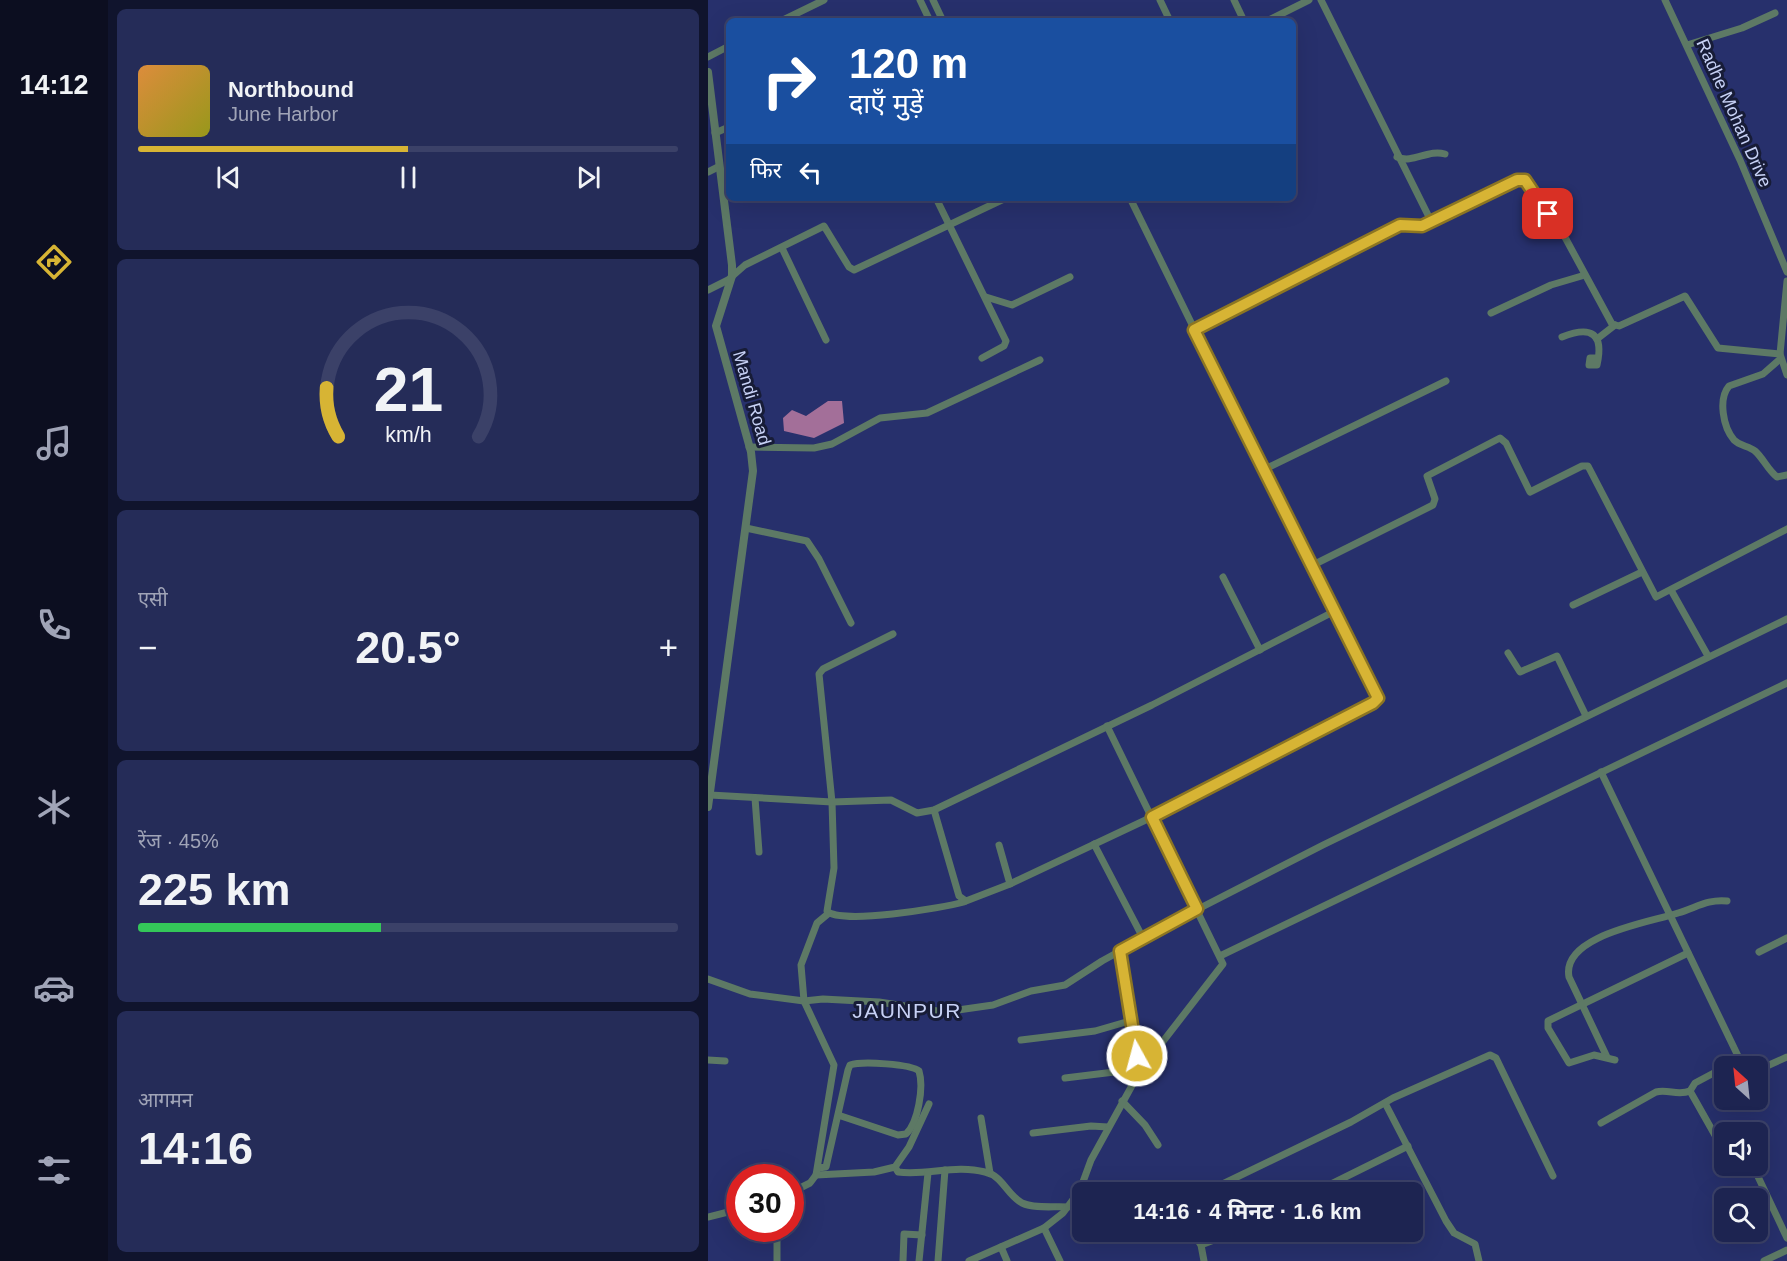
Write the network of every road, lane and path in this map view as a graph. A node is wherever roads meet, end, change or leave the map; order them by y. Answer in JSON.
{"nodes":[{"id":1,"x":824,"y":0,"type":"edge"},
{"id":2,"x":920,"y":0,"type":"edge"},
{"id":3,"x":933,"y":0,"type":"edge"},
{"id":4,"x":1160,"y":0,"type":"edge"},
{"id":5,"x":1234,"y":0,"type":"edge"},
{"id":6,"x":1309,"y":0,"type":"edge"},
{"id":7,"x":1321,"y":0,"type":"edge"},
{"id":8,"x":1665,"y":0,"type":"edge"},
{"id":9,"x":1775,"y":12,"type":"dead end"},
{"id":10,"x":787,"y":18,"type":"edge"},
{"id":11,"x":929,"y":18,"type":"edge"},
{"id":12,"x":942,"y":18,"type":"edge"},
{"id":13,"x":1169,"y":18,"type":"edge"},
{"id":14,"x":1243,"y":18,"type":"edge"},
{"id":15,"x":1273,"y":18,"type":"edge"},
{"id":16,"x":1687,"y":45,"type":"junction"},
{"id":17,"x":726,"y":48,"type":"edge"},
{"id":18,"x":708,"y":57,"type":"edge"},
{"id":19,"x":708,"y":72,"type":"edge"},
{"id":20,"x":726,"y":128,"type":"edge"},
{"id":21,"x":715,"y":133,"type":"junction"},
{"id":22,"x":1445,"y":154,"type":"dead end"},
{"id":23,"x":1397,"y":157,"type":"junction"},
{"id":24,"x":718,"y":167,"type":"junction"},
{"id":25,"x":708,"y":172,"type":"edge"},
{"id":26,"x":725,"y":183,"type":"edge"},
{"id":27,"x":727,"y":201,"type":"edge"},
{"id":28,"x":937,"y":201,"type":"edge"},
{"id":29,"x":1000,"y":201,"type":"edge"},
{"id":30,"x":1131,"y":201,"type":"edge"},
{"id":31,"x":1431,"y":221,"type":"junction"},
{"id":32,"x":949,"y":225,"type":"junction"},
{"id":33,"x":782,"y":248,"type":"junction"},
{"id":34,"x":1787,"y":272,"type":"edge"},
{"id":35,"x":1585,"y":275,"type":"junction"},
{"id":36,"x":732,"y":276,"type":"junction"},
{"id":37,"x":1070,"y":277,"type":"dead end"},
{"id":38,"x":1787,"y":281,"type":"edge"},
{"id":39,"x":708,"y":290,"type":"edge"},
{"id":40,"x":986,"y":297,"type":"junction"},
{"id":41,"x":1491,"y":313,"type":"dead end"},
{"id":42,"x":1615,"y":325,"type":"junction"},
{"id":43,"x":1194,"y":330,"type":"junction"},
{"id":44,"x":1562,"y":337,"type":"dead end"},
{"id":45,"x":1598,"y":339,"type":"junction"},
{"id":46,"x":826,"y":340,"type":"dead end"},
{"id":47,"x":1780,"y":357,"type":"junction"},
{"id":48,"x":982,"y":358,"type":"dead end"},
{"id":49,"x":1598,"y":358,"type":"dead end"},
{"id":50,"x":1040,"y":360,"type":"dead end"},
{"id":51,"x":1787,"y":375,"type":"edge"},
{"id":52,"x":1446,"y":381,"type":"dead end"},
{"id":53,"x":749,"y":447,"type":"junction"},
{"id":54,"x":1263,"y":470,"type":"junction"},
{"id":55,"x":1787,"y":475,"type":"edge"},
{"id":56,"x":746,"y":528,"type":"junction"},
{"id":57,"x":1787,"y":529,"type":"edge"},
{"id":58,"x":1311,"y":566,"type":"junction"},
{"id":59,"x":1642,"y":572,"type":"junction"},
{"id":60,"x":1223,"y":577,"type":"dead end"},
{"id":61,"x":1671,"y":590,"type":"junction"},
{"id":62,"x":1573,"y":605,"type":"dead end"},
{"id":63,"x":1333,"y":612,"type":"junction"},
{"id":64,"x":1787,"y":619,"type":"edge"},
{"id":65,"x":850,"y":623,"type":"dead end"},
{"id":66,"x":893,"y":634,"type":"dead end"},
{"id":67,"x":1260,"y":650,"type":"junction"},
{"id":68,"x":1508,"y":653,"type":"dead end"},
{"id":69,"x":1707,"y":656,"type":"junction"},
{"id":70,"x":1787,"y":683,"type":"edge"},
{"id":71,"x":1586,"y":716,"type":"junction"},
{"id":72,"x":1107,"y":726,"type":"junction"},
{"id":73,"x":1601,"y":772,"type":"junction"},
{"id":74,"x":710,"y":795,"type":"junction"},
{"id":75,"x":755,"y":798,"type":"junction"},
{"id":76,"x":832,"y":802,"type":"junction"},
{"id":77,"x":708,"y":807,"type":"edge"},
{"id":78,"x":934,"y":810,"type":"junction"},
{"id":79,"x":1152,"y":817,"type":"junction"},
{"id":80,"x":1094,"y":844,"type":"junction"},
{"id":81,"x":999,"y":845,"type":"dead end"},
{"id":82,"x":759,"y":852,"type":"dead end"},
{"id":83,"x":1010,"y":884,"type":"junction"},
{"id":84,"x":1727,"y":901,"type":"dead end"},
{"id":85,"x":964,"y":902,"type":"junction"},
{"id":86,"x":1197,"y":909,"type":"junction"},
{"id":87,"x":829,"y":913,"type":"junction"},
{"id":88,"x":1671,"y":915,"type":"junction"},
{"id":89,"x":1143,"y":938,"type":"junction"},
{"id":90,"x":1787,"y":938,"type":"edge"},
{"id":91,"x":1120,"y":951,"type":"junction"},
{"id":92,"x":1759,"y":952,"type":"dead end"},
{"id":93,"x":1688,"y":953,"type":"junction"},
{"id":94,"x":1220,"y":956,"type":"junction"},
{"id":95,"x":708,"y":979,"type":"edge"},
{"id":96,"x":804,"y":1001,"type":"junction"},
{"id":97,"x":1580,"y":1003,"type":"junction"},
{"id":98,"x":1133,"y":1020,"type":"junction"},
{"id":99,"x":1021,"y":1040,"type":"dead end"},
{"id":100,"x":1737,"y":1056,"type":"edge"},
{"id":101,"x":1787,"y":1057,"type":"edge"},
{"id":102,"x":708,"y":1060,"type":"edge"},
{"id":103,"x":725,"y":1061,"type":"dead end"},
{"id":104,"x":1768,"y":1066,"type":"edge"},
{"id":105,"x":1139,"y":1070,"type":"junction"},
{"id":106,"x":1714,"y":1073,"type":"edge"},
{"id":107,"x":1065,"y":1078,"type":"dead end"},
{"id":108,"x":1690,"y":1091,"type":"junction"},
{"id":109,"x":1122,"y":1101,"type":"junction"},
{"id":110,"x":1385,"y":1103,"type":"junction"},
{"id":111,"x":929,"y":1104,"type":"dead end"},
{"id":112,"x":838,"y":1115,"type":"junction"},
{"id":113,"x":981,"y":1118,"type":"dead end"},
{"id":114,"x":1601,"y":1123,"type":"dead end"},
{"id":115,"x":1108,"y":1126,"type":"junction"},
{"id":116,"x":1033,"y":1133,"type":"dead end"},
{"id":117,"x":1714,"y":1133,"type":"edge"},
{"id":118,"x":1158,"y":1145,"type":"dead end"},
{"id":119,"x":1408,"y":1146,"type":"junction"},
{"id":120,"x":895,"y":1167,"type":"junction"},
{"id":121,"x":945,"y":1170,"type":"junction"},
{"id":122,"x":817,"y":1171,"type":"junction"},
{"id":123,"x":928,"y":1173,"type":"junction"},
{"id":124,"x":990,"y":1173,"type":"junction"},
{"id":125,"x":1553,"y":1176,"type":"dead end"},
{"id":126,"x":1758,"y":1176,"type":"edge"},
{"id":127,"x":1083,"y":1182,"type":"edge"},
{"id":128,"x":1227,"y":1182,"type":"edge"},
{"id":129,"x":1336,"y":1182,"type":"edge"},
{"id":130,"x":804,"y":1186,"type":"edge"},
{"id":131,"x":1072,"y":1201,"type":"edge"},
{"id":132,"x":1068,"y":1207,"type":"junction"},
{"id":133,"x":726,"y":1212,"type":"edge"},
{"id":134,"x":708,"y":1217,"type":"edge"},
{"id":135,"x":1044,"y":1228,"type":"junction"},
{"id":136,"x":922,"y":1235,"type":"junction"},
{"id":137,"x":1787,"y":1238,"type":"edge"},
{"id":138,"x":777,"y":1242,"type":"edge"},
{"id":139,"x":1199,"y":1242,"type":"edge"},
{"id":140,"x":1209,"y":1242,"type":"edge"},
{"id":141,"x":1201,"y":1245,"type":"junction"},
{"id":142,"x":1001,"y":1247,"type":"junction"},
{"id":143,"x":1787,"y":1250,"type":"edge"},
{"id":144,"x":777,"y":1261,"type":"edge"},
{"id":145,"x":903,"y":1261,"type":"edge"},
{"id":146,"x":919,"y":1261,"type":"edge"},
{"id":147,"x":938,"y":1261,"type":"edge"},
{"id":148,"x":969,"y":1261,"type":"edge"},
{"id":149,"x":1007,"y":1261,"type":"edge"},
{"id":150,"x":1060,"y":1261,"type":"edge"},
{"id":151,"x":1204,"y":1261,"type":"edge"},
{"id":152,"x":1479,"y":1261,"type":"edge"},
{"id":153,"x":1764,"y":1261,"type":"edge"}],
"edges":[{"from":1,"to":10,"type":"street"},
{"from":2,"to":11,"type":"street"},
{"from":3,"to":12,"type":"street"},
{"from":4,"to":13,"type":"street"},
{"from":5,"to":14,"type":"street"},
{"from":6,"to":15,"type":"street"},
{"from":7,"to":23,"type":"street"},
{"from":8,"to":16,"type":"street","name":"Radhe Mohan Drive"},
{"from":9,"to":16,"type":"street"},
{"from":16,"to":34,"type":"street","name":"Radhe Mohan Drive"},
{"from":17,"to":18,"type":"street"},
{"from":19,"to":21,"type":"street","name":"Mandi Road"},
{"from":20,"to":21,"type":"street"},
{"from":21,"to":24,"type":"street","name":"Mandi Road"},
{"from":22,"to":23,"type":"street"},
{"from":23,"to":31,"type":"street"},
{"from":24,"to":25,"type":"street"},
{"from":24,"to":26,"type":"street","name":"Mandi Road"},
{"from":27,"to":36,"type":"street","name":"Mandi Road"},
{"from":28,"to":32,"type":"street"},
{"from":29,"to":32,"type":"street"},
{"from":30,"to":43,"type":"street"},
{"from":31,"to":35,"type":"street"},
{"from":31,"to":43,"type":"street"},
{"from":32,"to":33,"type":"street"},
{"from":32,"to":40,"type":"street"},
{"from":33,"to":36,"type":"street"},
{"from":33,"to":46,"type":"street"},
{"from":35,"to":41,"type":"street"},
{"from":35,"to":42,"type":"street"},
{"from":36,"to":39,"type":"street"},
{"from":36,"to":53,"type":"street","name":"Mandi Road"},
{"from":37,"to":40,"type":"street"},
{"from":38,"to":47,"type":"street"},
{"from":40,"to":48,"type":"street"},
{"from":42,"to":45,"type":"street"},
{"from":42,"to":47,"type":"street"},
{"from":43,"to":54,"type":"street"},
{"from":44,"to":45,"type":"street"},
{"from":45,"to":49,"type":"street"},
{"from":47,"to":51,"type":"street"},
{"from":47,"to":55,"type":"street"},
{"from":50,"to":53,"type":"street"},
{"from":52,"to":54,"type":"street"},
{"from":53,"to":56,"type":"street","name":"Mandi Road"},
{"from":54,"to":58,"type":"street"},
{"from":56,"to":65,"type":"street"},
{"from":56,"to":74,"type":"street","name":"Mandi Road"},
{"from":57,"to":61,"type":"street"},
{"from":58,"to":59,"type":"street"},
{"from":58,"to":63,"type":"street"},
{"from":59,"to":61,"type":"street"},
{"from":59,"to":62,"type":"street"},
{"from":60,"to":67,"type":"street"},
{"from":61,"to":69,"type":"street"},
{"from":63,"to":67,"type":"street"},
{"from":63,"to":79,"type":"street"},
{"from":64,"to":69,"type":"street"},
{"from":66,"to":76,"type":"street"},
{"from":67,"to":72,"type":"street"},
{"from":68,"to":71,"type":"street"},
{"from":69,"to":71,"type":"street"},
{"from":70,"to":73,"type":"street"},
{"from":71,"to":86,"type":"street"},
{"from":72,"to":78,"type":"street"},
{"from":72,"to":79,"type":"street"},
{"from":73,"to":88,"type":"street"},
{"from":73,"to":94,"type":"street"},
{"from":74,"to":75,"type":"street"},
{"from":74,"to":77,"type":"street","name":"Mandi Road"},
{"from":75,"to":76,"type":"street"},
{"from":75,"to":82,"type":"street"},
{"from":76,"to":78,"type":"street"},
{"from":76,"to":87,"type":"street"},
{"from":78,"to":85,"type":"street"},
{"from":79,"to":80,"type":"street"},
{"from":79,"to":86,"type":"street"},
{"from":80,"to":83,"type":"street"},
{"from":80,"to":89,"type":"street"},
{"from":81,"to":83,"type":"street"},
{"from":83,"to":85,"type":"street"},
{"from":84,"to":88,"type":"street"},
{"from":85,"to":87,"type":"street"},
{"from":86,"to":89,"type":"street"},
{"from":86,"to":94,"type":"street"},
{"from":87,"to":96,"type":"street"},
{"from":88,"to":93,"type":"street"},
{"from":88,"to":97,"type":"street"},
{"from":89,"to":91,"type":"street"},
{"from":90,"to":92,"type":"street"},
{"from":91,"to":96,"type":"street"},
{"from":91,"to":98,"type":"street"},
{"from":93,"to":97,"type":"street"},
{"from":93,"to":100,"type":"street"},
{"from":94,"to":105,"type":"street"},
{"from":95,"to":96,"type":"street"},
{"from":96,"to":122,"type":"street"},
{"from":97,"to":97,"type":"street"},
{"from":98,"to":99,"type":"street"},
{"from":98,"to":105,"type":"street"},
{"from":101,"to":104,"type":"street"},
{"from":102,"to":103,"type":"street"},
{"from":105,"to":107,"type":"street"},
{"from":105,"to":109,"type":"street"},
{"from":106,"to":108,"type":"street"},
{"from":108,"to":114,"type":"street"},
{"from":108,"to":117,"type":"street"},
{"from":109,"to":115,"type":"street"},
{"from":109,"to":118,"type":"street"},
{"from":110,"to":119,"type":"street"},
{"from":110,"to":125,"type":"street"},
{"from":110,"to":128,"type":"street"},
{"from":111,"to":120,"type":"street"},
{"from":112,"to":112,"type":"street"},
{"from":112,"to":122,"type":"street"},
{"from":113,"to":124,"type":"street"},
{"from":115,"to":116,"type":"street"},
{"from":115,"to":127,"type":"street"},
{"from":119,"to":129,"type":"street"},
{"from":119,"to":152,"type":"street"},
{"from":120,"to":122,"type":"street"},
{"from":120,"to":123,"type":"street"},
{"from":121,"to":123,"type":"street"},
{"from":121,"to":124,"type":"street"},
{"from":121,"to":147,"type":"street"},
{"from":122,"to":130,"type":"street"},
{"from":123,"to":136,"type":"street"},
{"from":124,"to":132,"type":"street"},
{"from":126,"to":137,"type":"street"},
{"from":131,"to":132,"type":"street"},
{"from":132,"to":135,"type":"street"},
{"from":133,"to":134,"type":"street"},
{"from":135,"to":142,"type":"street"},
{"from":135,"to":150,"type":"street"},
{"from":136,"to":145,"type":"street"},
{"from":136,"to":146,"type":"street"},
{"from":138,"to":144,"type":"street"},
{"from":139,"to":141,"type":"street"},
{"from":140,"to":141,"type":"street"},
{"from":141,"to":151,"type":"street"},
{"from":142,"to":148,"type":"street"},
{"from":142,"to":149,"type":"street"},
{"from":143,"to":153,"type":"street"}]}
